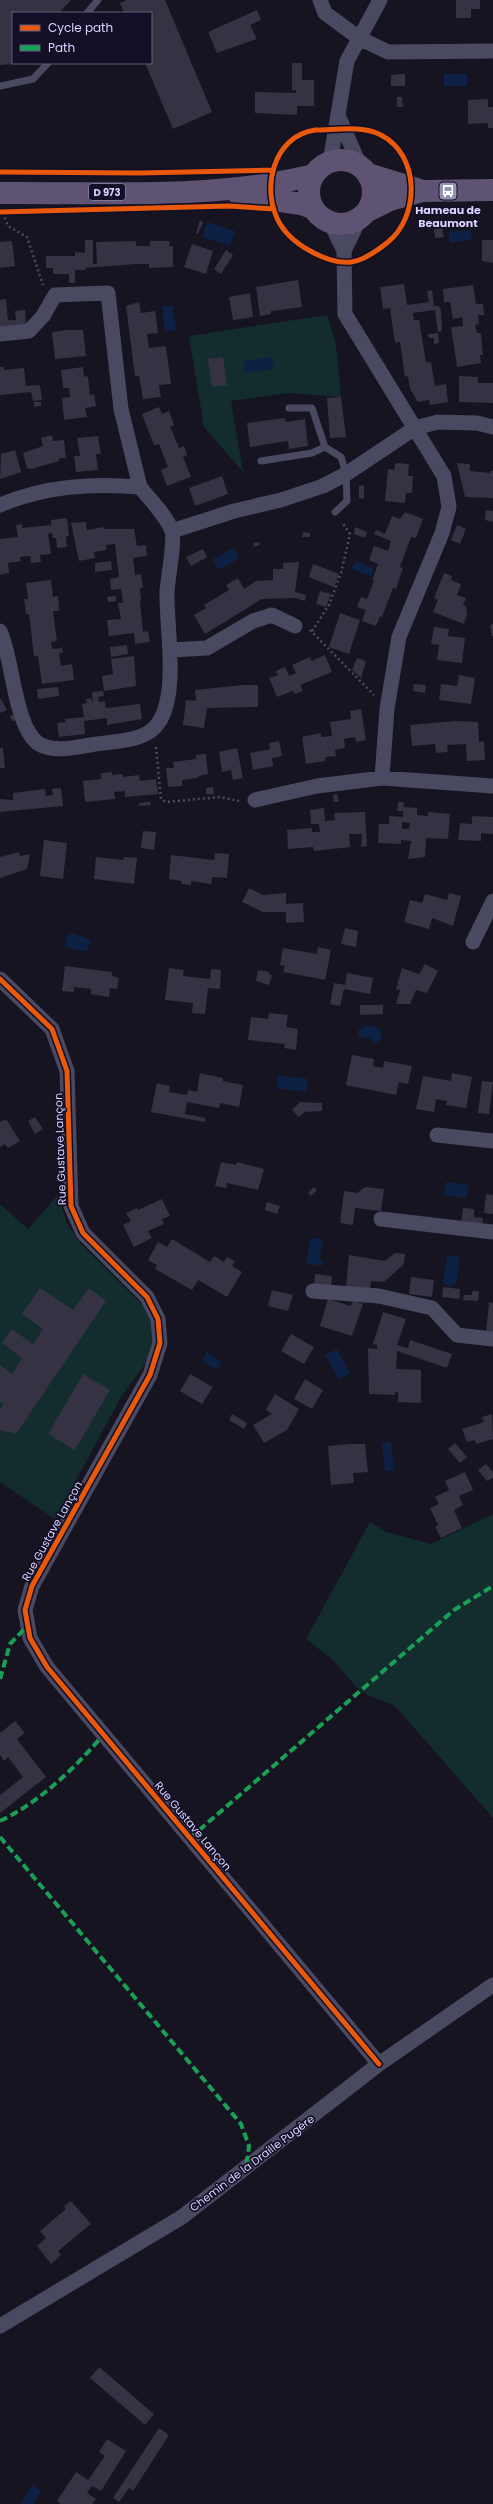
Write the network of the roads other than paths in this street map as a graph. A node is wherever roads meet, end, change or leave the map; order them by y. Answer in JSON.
{"nodes":[{"id":1,"x":98,"y":0,"type":"edge"},
{"id":2,"x":320,"y":0,"type":"edge"},
{"id":3,"x":380,"y":0,"type":"edge"},
{"id":4,"x":89,"y":12,"type":"edge"},
{"id":5,"x":359,"y":38,"type":"junction"},
{"id":6,"x":493,"y":51,"type":"edge"},
{"id":7,"x":47,"y":64,"type":"edge"},
{"id":8,"x":0,"y":86,"type":"edge"},
{"id":9,"x":338,"y":114,"type":"junction"},
{"id":10,"x":322,"y":169,"type":"junction"},
{"id":11,"x":364,"y":170,"type":"junction"},
{"id":12,"x":493,"y":190,"type":"edge"},
{"id":13,"x":214,"y":191,"type":"junction"},
{"id":14,"x":423,"y":191,"type":"junction"},
{"id":15,"x":1,"y":203,"type":"edge"},
{"id":16,"x":313,"y":208,"type":"junction"},
{"id":17,"x":363,"y":215,"type":"junction"},
{"id":18,"x":330,"y":222,"type":"junction"},
{"id":19,"x":344,"y":252,"type":"junction"},
{"id":20,"x":0,"y":334,"type":"edge"},
{"id":21,"x":289,"y":408,"type":"dead end"},
{"id":22,"x":493,"y":427,"type":"edge"},
{"id":23,"x":415,"y":428,"type":"junction"},
{"id":24,"x":325,"y":447,"type":"junction"},
{"id":25,"x":261,"y":461,"type":"dead end"},
{"id":26,"x":346,"y":474,"type":"junction"},
{"id":27,"x":140,"y":487,"type":"junction"},
{"id":28,"x":0,"y":505,"type":"edge"},
{"id":29,"x":334,"y":512,"type":"road end"},
{"id":30,"x":172,"y":531,"type":"junction"},
{"id":31,"x":295,"y":626,"type":"road end"},
{"id":32,"x":0,"y":631,"type":"edge"},
{"id":33,"x":171,"y":650,"type":"junction"},
{"id":34,"x":382,"y":778,"type":"junction"},
{"id":35,"x":493,"y":786,"type":"edge"},
{"id":36,"x":255,"y":800,"type":"road end"},
{"id":37,"x":493,"y":901,"type":"edge"},
{"id":38,"x":474,"y":942,"type":"dead end"},
{"id":39,"x":0,"y":979,"type":"edge"},
{"id":40,"x":436,"y":1134,"type":"dead end"},
{"id":41,"x":493,"y":1141,"type":"edge"},
{"id":42,"x":381,"y":1219,"type":"dead end"},
{"id":43,"x":493,"y":1232,"type":"edge"},
{"id":44,"x":313,"y":1291,"type":"dead end"},
{"id":45,"x":493,"y":1339,"type":"edge"},
{"id":46,"x":493,"y":1985,"type":"edge"},
{"id":47,"x":379,"y":2064,"type":"junction"},
{"id":48,"x":0,"y":2326,"type":"edge"}],
"edges":[{"from":1,"to":4,"type":"lane"},
{"from":2,"to":5,"type":"street"},
{"from":3,"to":5,"type":"street"},
{"from":5,"to":6,"type":"street"},
{"from":5,"to":9,"type":"street"},
{"from":7,"to":8,"type":"lane"},
{"from":9,"to":10,"type":"street"},
{"from":9,"to":11,"type":"street"},
{"from":10,"to":11,"type":"main road"},
{"from":10,"to":13,"type":"main road","number":"D 973"},
{"from":10,"to":16,"type":"main road"},
{"from":11,"to":14,"type":"main road"},
{"from":11,"to":17,"type":"main road"},
{"from":12,"to":14,"type":"main road"},
{"from":13,"to":15,"type":"main road","number":"D 973"},
{"from":13,"to":16,"type":"main road","number":"D 973"},
{"from":14,"to":17,"type":"main road"},
{"from":16,"to":18,"type":"main road"},
{"from":17,"to":18,"type":"main road"},
{"from":17,"to":19,"type":"street"},
{"from":18,"to":19,"type":"street"},
{"from":19,"to":23,"type":"street"},
{"from":20,"to":27,"type":"street"},
{"from":21,"to":24,"type":"lane"},
{"from":22,"to":23,"type":"street"},
{"from":23,"to":26,"type":"street"},
{"from":23,"to":34,"type":"street"},
{"from":24,"to":25,"type":"lane"},
{"from":24,"to":26,"type":"lane"},
{"from":26,"to":29,"type":"lane"},
{"from":26,"to":30,"type":"street"},
{"from":27,"to":28,"type":"street"},
{"from":27,"to":30,"type":"street"},
{"from":30,"to":33,"type":"street"},
{"from":31,"to":33,"type":"street"},
{"from":32,"to":33,"type":"street"},
{"from":34,"to":35,"type":"street"},
{"from":34,"to":36,"type":"street"},
{"from":37,"to":38,"type":"street"},
{"from":39,"to":47,"type":"street","name":"Rue Gustave Lançon"},
{"from":40,"to":41,"type":"street"},
{"from":42,"to":43,"type":"street"},
{"from":44,"to":45,"type":"street"},
{"from":46,"to":47,"type":"street","name":"Chemin de la Draille Pugère"},
{"from":47,"to":48,"type":"street","name":"Chemin de la Draille Pugère"}]}
